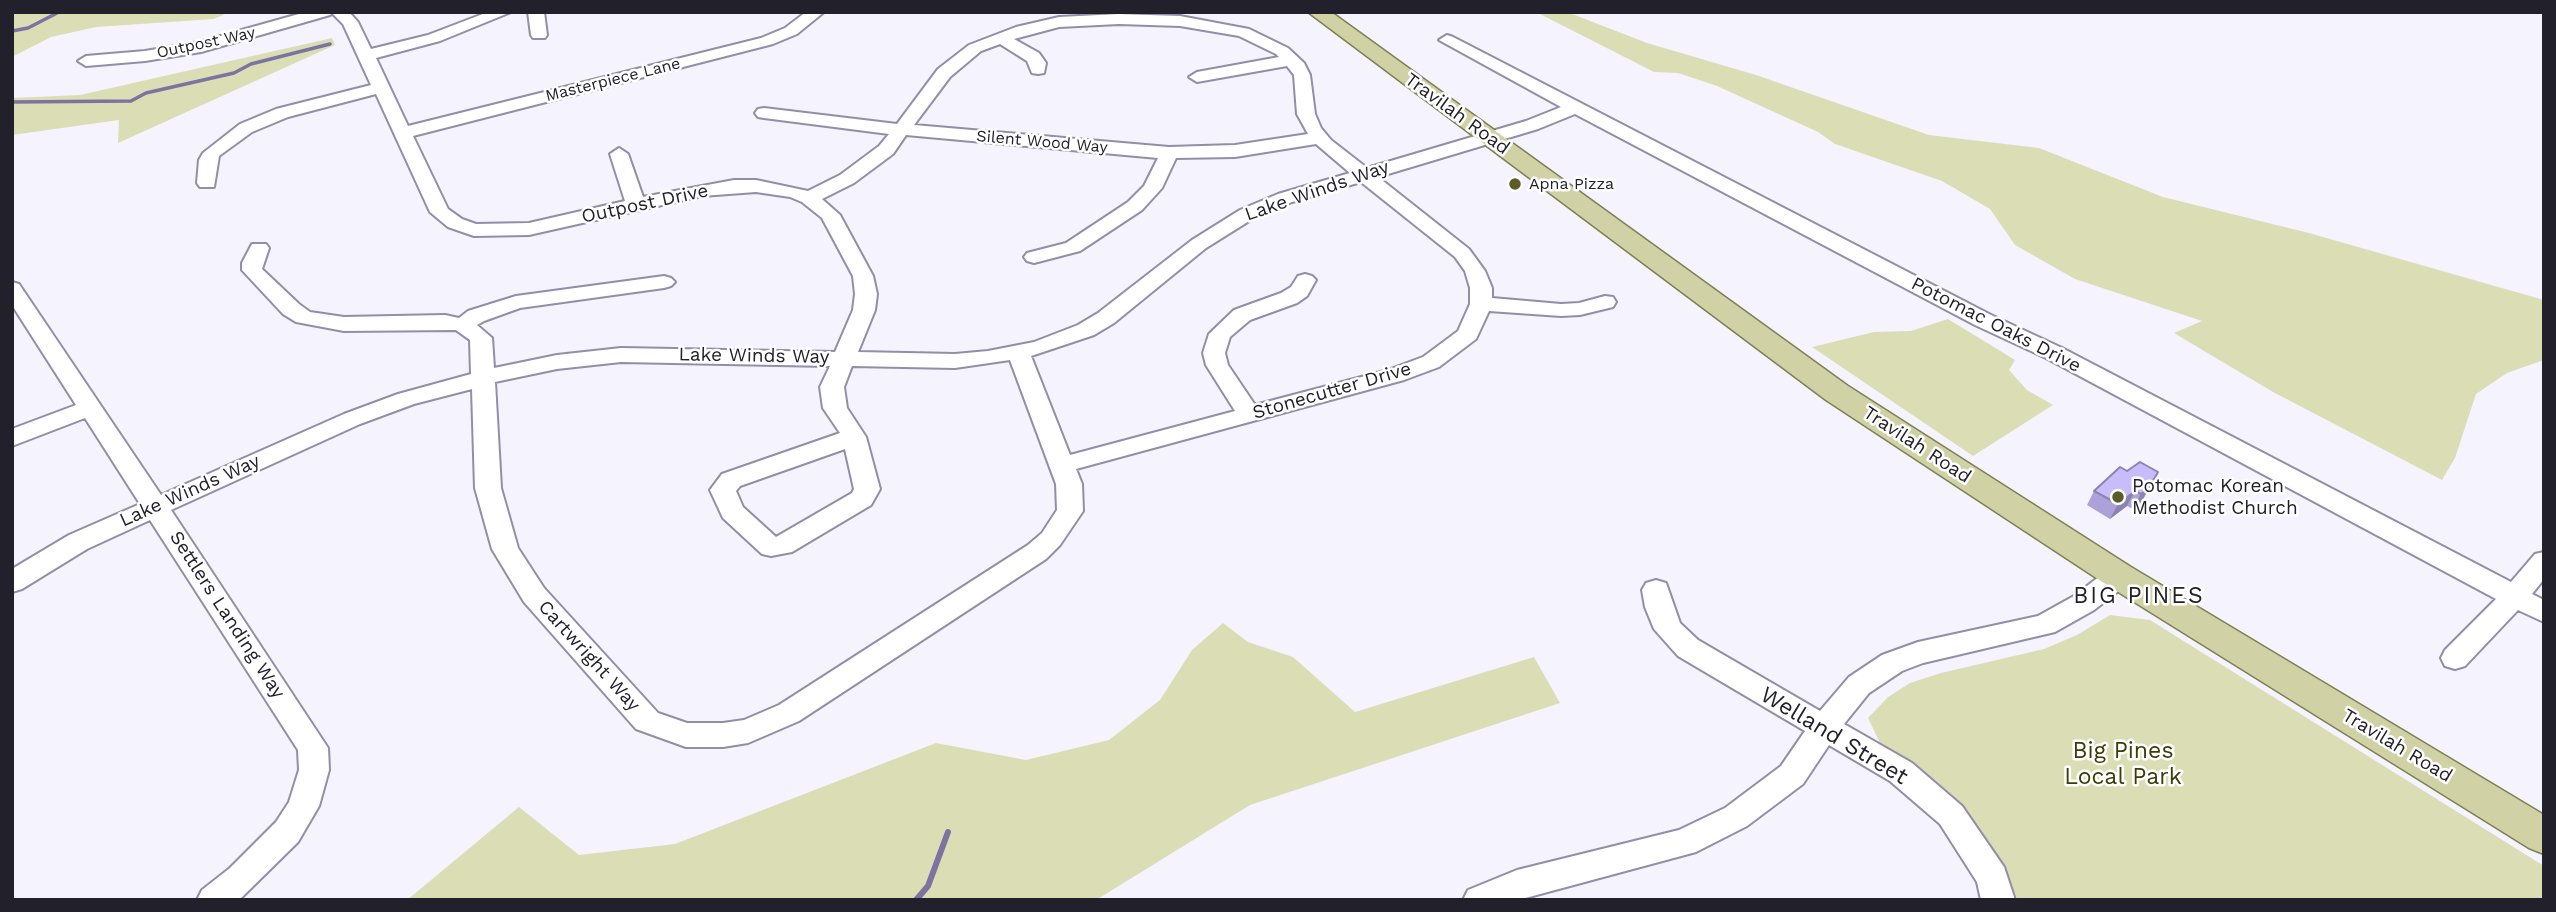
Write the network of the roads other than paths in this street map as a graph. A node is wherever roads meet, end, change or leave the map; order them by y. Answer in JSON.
{"nodes":[{"id":1,"x":324,"y":12,"type":"edge"},
{"id":2,"x":339,"y":12,"type":"edge"},
{"id":3,"x":503,"y":12,"type":"edge"},
{"id":4,"x":536,"y":12,"type":"edge"},
{"id":5,"x":816,"y":12,"type":"edge"},
{"id":6,"x":1318,"y":12,"type":"edge"},
{"id":7,"x":1182,"y":17,"type":"edge"},
{"id":8,"x":538,"y":35,"type":"dead end"},
{"id":9,"x":1000,"y":37,"type":"junction"},
{"id":10,"x":1447,"y":40,"type":"dead end"},
{"id":11,"x":365,"y":56,"type":"junction"},
{"id":12,"x":1292,"y":60,"type":"junction"},
{"id":13,"x":86,"y":61,"type":"dead end"},
{"id":14,"x":1038,"y":69,"type":"dead end"},
{"id":15,"x":1197,"y":77,"type":"dead end"},
{"id":16,"x":380,"y":88,"type":"junction"},
{"id":17,"x":1576,"y":107,"type":"junction"},
{"id":18,"x":764,"y":113,"type":"dead end"},
{"id":19,"x":902,"y":129,"type":"junction"},
{"id":20,"x":403,"y":133,"type":"junction"},
{"id":21,"x":1488,"y":137,"type":"junction"},
{"id":22,"x":1320,"y":138,"type":"junction"},
{"id":23,"x":1169,"y":153,"type":"junction"},
{"id":24,"x":619,"y":154,"type":"dead end"},
{"id":25,"x":1364,"y":174,"type":"junction"},
{"id":26,"x":207,"y":183,"type":"dead end"},
{"id":27,"x":809,"y":198,"type":"junction"},
{"id":28,"x":636,"y":205,"type":"junction"},
{"id":29,"x":259,"y":248,"type":"dead end"},
{"id":30,"x":1034,"y":257,"type":"dead end"},
{"id":31,"x":1306,"y":280,"type":"dead end"},
{"id":32,"x":664,"y":282,"type":"dead end"},
{"id":33,"x":12,"y":288,"type":"edge"},
{"id":34,"x":1605,"y":302,"type":"dead end"},
{"id":35,"x":1481,"y":304,"type":"junction"},
{"id":36,"x":463,"y":325,"type":"junction"},
{"id":37,"x":1018,"y":352,"type":"junction"},
{"id":38,"x":842,"y":358,"type":"junction"},
{"id":39,"x":484,"y":377,"type":"junction"},
{"id":40,"x":92,"y":407,"type":"junction"},
{"id":41,"x":1251,"y":415,"type":"junction"},
{"id":42,"x":853,"y":437,"type":"junction"},
{"id":43,"x":12,"y":438,"type":"edge"},
{"id":44,"x":1062,"y":465,"type":"junction"},
{"id":45,"x":156,"y":505,"type":"junction"},
{"id":46,"x":2544,"y":561,"type":"edge"},
{"id":47,"x":2119,"y":576,"type":"junction"},
{"id":48,"x":12,"y":582,"type":"edge"},
{"id":49,"x":1656,"y":590,"type":"dead end"},
{"id":50,"x":2514,"y":597,"type":"junction"},
{"id":51,"x":2544,"y":612,"type":"edge"},
{"id":52,"x":2455,"y":658,"type":"dead end"},
{"id":53,"x":1824,"y":727,"type":"junction"},
{"id":54,"x":2544,"y":836,"type":"edge"},
{"id":55,"x":214,"y":900,"type":"edge"},
{"id":56,"x":1480,"y":900,"type":"edge"},
{"id":57,"x":1998,"y":900,"type":"edge"}],
"edges":[{"from":1,"to":13,"type":"street","name":"Outpost Way"},
{"from":2,"to":11,"type":"street","name":"Outpost Drive"},
{"from":3,"to":11,"type":"street"},
{"from":4,"to":8,"type":"street"},
{"from":5,"to":20,"type":"street","name":"Masterpiece Lane"},
{"from":6,"to":21,"type":"main road","name":"Travilah Road"},
{"from":7,"to":9,"type":"street"},
{"from":7,"to":12,"type":"street"},
{"from":9,"to":14,"type":"street"},
{"from":9,"to":19,"type":"street"},
{"from":10,"to":17,"type":"street","name":"Potomac Oaks Drive"},
{"from":11,"to":16,"type":"street","name":"Outpost Drive"},
{"from":12,"to":15,"type":"street"},
{"from":12,"to":22,"type":"street"},
{"from":16,"to":20,"type":"street","name":"Outpost Drive"},
{"from":16,"to":26,"type":"street"},
{"from":17,"to":21,"type":"street","name":"Lake Winds Way"},
{"from":17,"to":50,"type":"street","name":"Potomac Oaks Drive"},
{"from":18,"to":19,"type":"street","name":"Silent Wood Way"},
{"from":19,"to":23,"type":"street","name":"Silent Wood Way"},
{"from":19,"to":27,"type":"street"},
{"from":20,"to":28,"type":"street","name":"Outpost Drive"},
{"from":21,"to":25,"type":"street","name":"Lake Winds Way"},
{"from":21,"to":47,"type":"main road","name":"Travilah Road"},
{"from":22,"to":23,"type":"street","name":"Silent Wood Way"},
{"from":22,"to":25,"type":"street"},
{"from":23,"to":30,"type":"street"},
{"from":24,"to":28,"type":"street"},
{"from":25,"to":35,"type":"street"},
{"from":25,"to":37,"type":"street","name":"Lake Winds Way"},
{"from":27,"to":28,"type":"street","name":"Outpost Drive"},
{"from":27,"to":38,"type":"street","name":"Outpost Drive"},
{"from":29,"to":36,"type":"street"},
{"from":31,"to":41,"type":"street"},
{"from":32,"to":36,"type":"street"},
{"from":33,"to":40,"type":"street","name":"Settlers Landing Way"},
{"from":34,"to":35,"type":"street"},
{"from":35,"to":41,"type":"street","name":"Stonecutter Drive"},
{"from":36,"to":39,"type":"street","name":"Cartwright Way"},
{"from":37,"to":38,"type":"street","name":"Lake Winds Way"},
{"from":37,"to":44,"type":"street","name":"Cartwright Way"},
{"from":38,"to":39,"type":"street","name":"Lake Winds Way"},
{"from":38,"to":42,"type":"street","name":"Outpost Drive"},
{"from":39,"to":44,"type":"street","name":"Cartwright Way"},
{"from":39,"to":45,"type":"street","name":"Lake Winds Way"},
{"from":40,"to":43,"type":"street"},
{"from":40,"to":45,"type":"street","name":"Settlers Landing Way"},
{"from":41,"to":44,"type":"street","name":"Stonecutter Drive"},
{"from":42,"to":42,"type":"street","name":"Outpost Drive"},
{"from":45,"to":48,"type":"street","name":"Lake Winds Way"},
{"from":45,"to":55,"type":"street","name":"Settlers Landing Way"},
{"from":46,"to":50,"type":"street"},
{"from":47,"to":53,"type":"street"},
{"from":47,"to":54,"type":"main road","name":"Travilah Road"},
{"from":49,"to":53,"type":"street","name":"Welland Street"},
{"from":50,"to":51,"type":"street","name":"Potomac Oaks Drive"},
{"from":50,"to":52,"type":"street"},
{"from":53,"to":56,"type":"street"},
{"from":53,"to":57,"type":"street","name":"Welland Street"}]}
